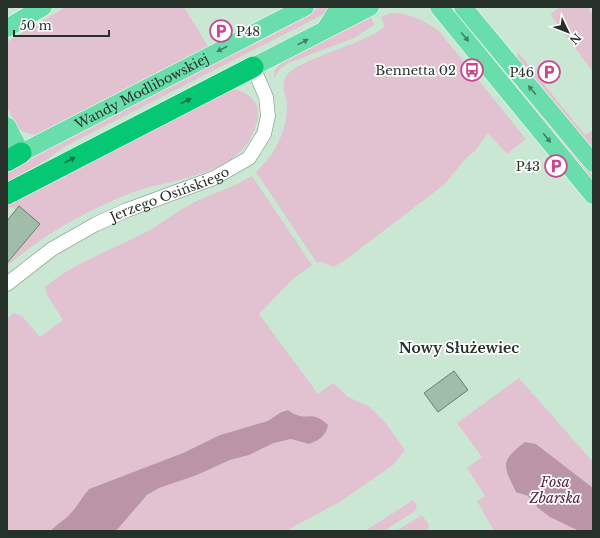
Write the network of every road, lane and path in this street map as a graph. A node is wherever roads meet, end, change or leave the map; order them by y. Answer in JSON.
{"nodes":[{"id":1,"x":43,"y":7,"type":"edge"},
{"id":2,"x":305,"y":7,"type":"edge"},
{"id":3,"x":339,"y":7,"type":"edge"},
{"id":4,"x":370,"y":7,"type":"edge"},
{"id":5,"x":431,"y":7,"type":"edge"},
{"id":6,"x":464,"y":7,"type":"edge"},
{"id":7,"x":444,"y":12,"type":"edge"},
{"id":8,"x":7,"y":28,"type":"edge"},
{"id":9,"x":325,"y":30,"type":"junction"},
{"id":10,"x":253,"y":67,"type":"junction"},
{"id":11,"x":7,"y":126,"type":"edge"},
{"id":12,"x":14,"y":157,"type":"edge"},
{"id":13,"x":593,"y":163,"type":"edge"},
{"id":14,"x":7,"y":194,"type":"edge"},
{"id":15,"x":593,"y":195,"type":"edge"},
{"id":16,"x":7,"y":284,"type":"edge"}],
"edges":[{"from":1,"to":8,"type":"main road"},
{"from":2,"to":12,"type":"main road","name":"Wandy Modlibowskiej","one_way":true},
{"from":3,"to":9,"type":"main road"},
{"from":4,"to":9,"type":"main road"},
{"from":5,"to":7,"type":"main road"},
{"from":13,"to":6,"type":"main road","one_way":true},
{"from":7,"to":15,"type":"main road","one_way":true},
{"from":10,"to":9,"type":"main road","one_way":true},
{"from":14,"to":10,"type":"highway","one_way":true},
{"from":10,"to":16,"type":"street","name":"Jerzego Osińskiego"},
{"from":11,"to":12,"type":"main road"}]}
